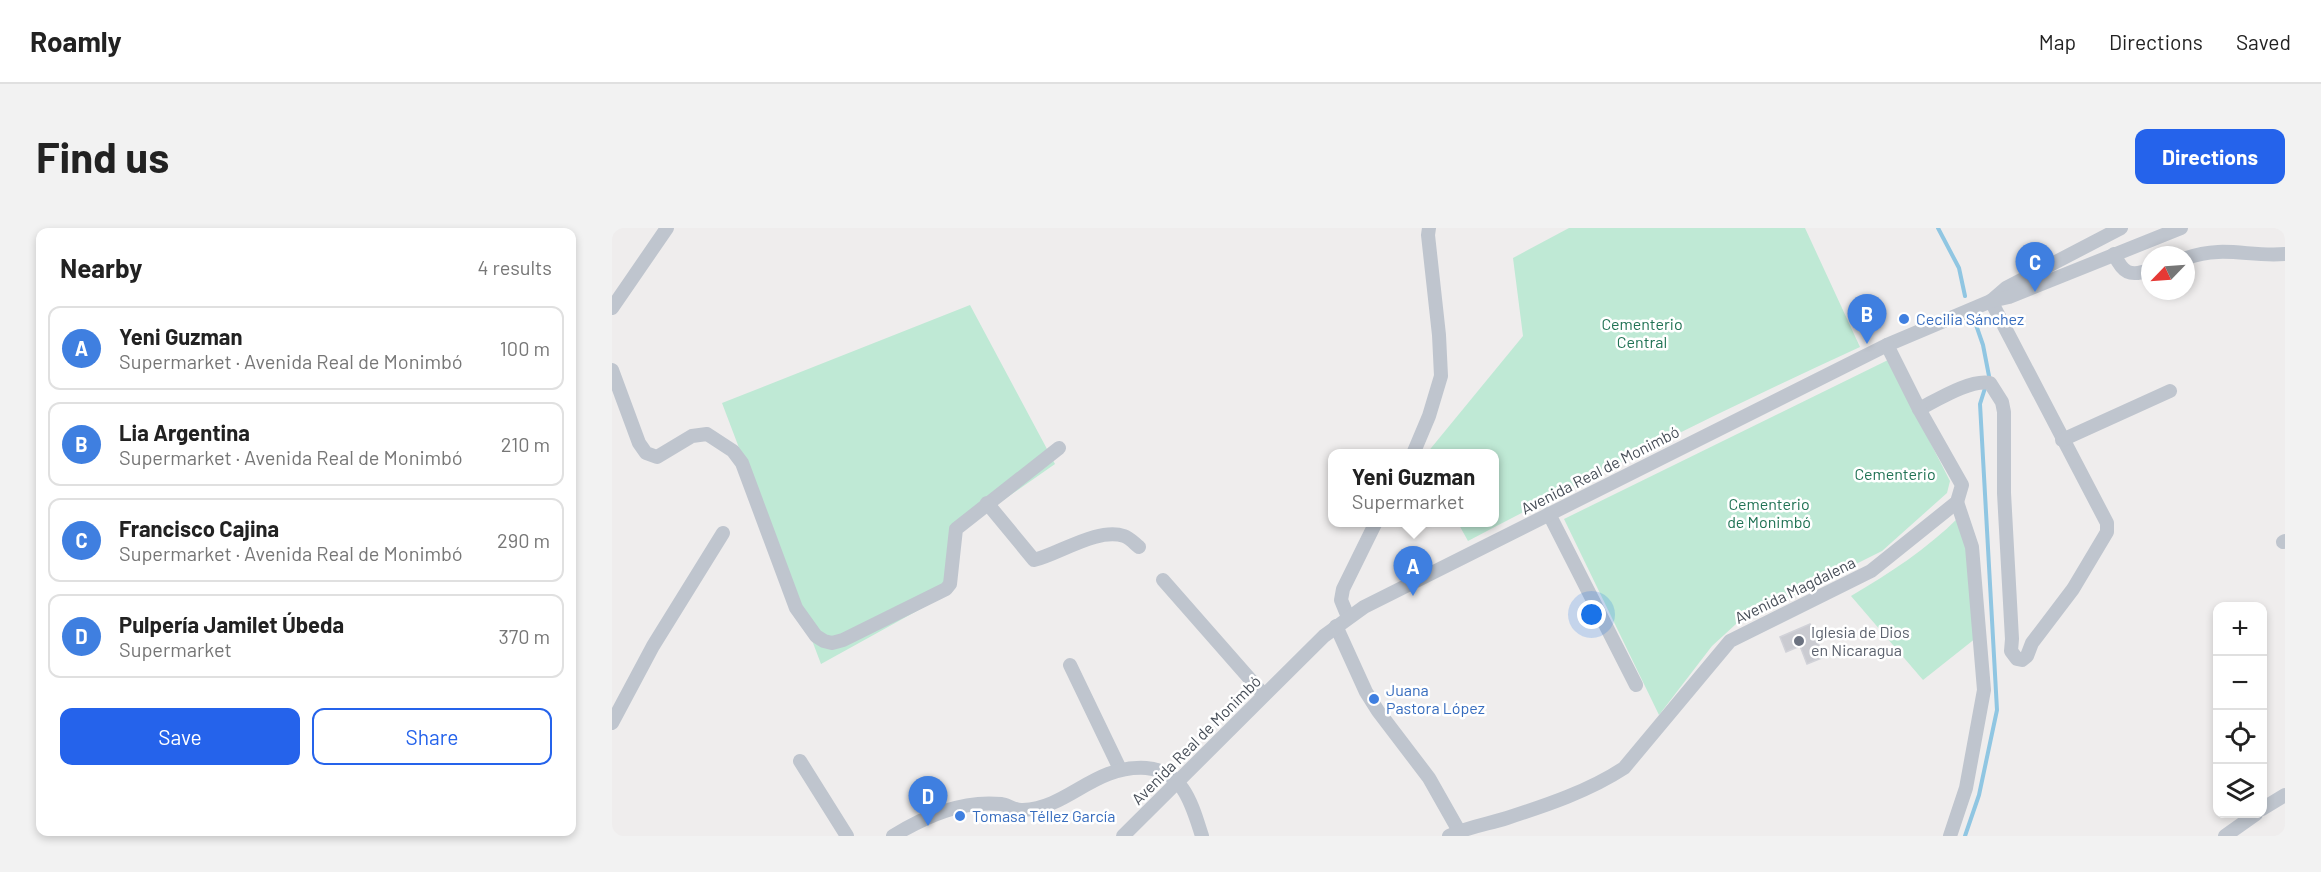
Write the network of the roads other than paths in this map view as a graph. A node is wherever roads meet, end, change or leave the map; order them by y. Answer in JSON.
{"nodes":[{"id":1,"x":667,"y":228,"type":"edge"},
{"id":2,"x":1429,"y":228,"type":"edge"},
{"id":3,"x":2121,"y":228,"type":"edge"},
{"id":4,"x":2181,"y":228,"type":"edge"},
{"id":5,"x":2114,"y":254,"type":"junction"},
{"id":6,"x":2285,"y":254,"type":"edge"},
{"id":7,"x":2195,"y":256,"type":"edge"},
{"id":8,"x":2141,"y":273,"type":"edge"},
{"id":9,"x":1991,"y":301,"type":"junction"},
{"id":10,"x":612,"y":308,"type":"edge"},
{"id":11,"x":1887,"y":345,"type":"junction"},
{"id":12,"x":612,"y":370,"type":"edge"},
{"id":13,"x":2170,"y":392,"type":"dead end"},
{"id":14,"x":1919,"y":409,"type":"junction"},
{"id":15,"x":2062,"y":440,"type":"junction"},
{"id":16,"x":1059,"y":448,"type":"dead end"},
{"id":17,"x":1415,"y":449,"type":"edge"},
{"id":18,"x":1957,"y":502,"type":"junction"},
{"id":19,"x":987,"y":503,"type":"junction"},
{"id":20,"x":1549,"y":514,"type":"junction"},
{"id":21,"x":1374,"y":527,"type":"edge"},
{"id":22,"x":723,"y":533,"type":"dead end"},
{"id":23,"x":1139,"y":547,"type":"dead end"},
{"id":24,"x":1164,"y":580,"type":"dead end"},
{"id":25,"x":1348,"y":617,"type":"junction"},
{"id":26,"x":1336,"y":626,"type":"junction"},
{"id":27,"x":1071,"y":665,"type":"dead end"},
{"id":28,"x":1636,"y":685,"type":"dead end"},
{"id":29,"x":1264,"y":695,"type":"junction"},
{"id":30,"x":612,"y":723,"type":"edge"},
{"id":31,"x":800,"y":760,"type":"dead end"},
{"id":32,"x":1120,"y":769,"type":"junction"},
{"id":33,"x":1179,"y":781,"type":"junction"},
{"id":34,"x":2285,"y":795,"type":"edge"},
{"id":35,"x":2267,"y":806,"type":"edge"},
{"id":36,"x":2249,"y":818,"type":"edge"},
{"id":37,"x":1454,"y":833,"type":"edge"},
{"id":38,"x":847,"y":836,"type":"edge"},
{"id":39,"x":893,"y":836,"type":"edge"},
{"id":40,"x":1123,"y":836,"type":"edge"},
{"id":41,"x":1202,"y":836,"type":"edge"},
{"id":42,"x":1950,"y":836,"type":"edge"},
{"id":43,"x":2225,"y":836,"type":"edge"}],
"edges":[{"from":1,"to":10,"type":"street"},
{"from":2,"to":17,"type":"street"},
{"from":3,"to":9,"type":"street","name":"Avenida Real de Monimbó"},
{"from":4,"to":5,"type":"street","name":"Avenida Real de Monimbó"},
{"from":5,"to":8,"type":"street"},
{"from":5,"to":9,"type":"street","name":"Avenida Real de Monimbó"},
{"from":6,"to":7,"type":"street"},
{"from":9,"to":11,"type":"street","name":"Avenida Real de Monimbó"},
{"from":9,"to":15,"type":"street"},
{"from":11,"to":14,"type":"street"},
{"from":11,"to":20,"type":"street","name":"Avenida Real de Monimbó"},
{"from":12,"to":19,"type":"street"},
{"from":13,"to":15,"type":"street"},
{"from":14,"to":15,"type":"street"},
{"from":14,"to":18,"type":"street"},
{"from":16,"to":19,"type":"street"},
{"from":18,"to":37,"type":"street","name":"Avenida Magdalena"},
{"from":18,"to":42,"type":"street"},
{"from":19,"to":23,"type":"street"},
{"from":20,"to":25,"type":"street","name":"Avenida Real de Monimbó"},
{"from":20,"to":28,"type":"street"},
{"from":21,"to":25,"type":"street"},
{"from":22,"to":30,"type":"street"},
{"from":24,"to":29,"type":"street"},
{"from":25,"to":26,"type":"street","name":"Avenida Real de Monimbó"},
{"from":26,"to":29,"type":"street","name":"Avenida Real de Monimbó"},
{"from":26,"to":37,"type":"street"},
{"from":27,"to":32,"type":"street"},
{"from":29,"to":33,"type":"street","name":"Avenida Real de Monimbó"},
{"from":31,"to":38,"type":"street"},
{"from":32,"to":33,"type":"street"},
{"from":32,"to":39,"type":"street"},
{"from":33,"to":40,"type":"street","name":"Avenida Real de Monimbó"},
{"from":33,"to":41,"type":"street"},
{"from":34,"to":35,"type":"street"},
{"from":36,"to":43,"type":"street"}]}
